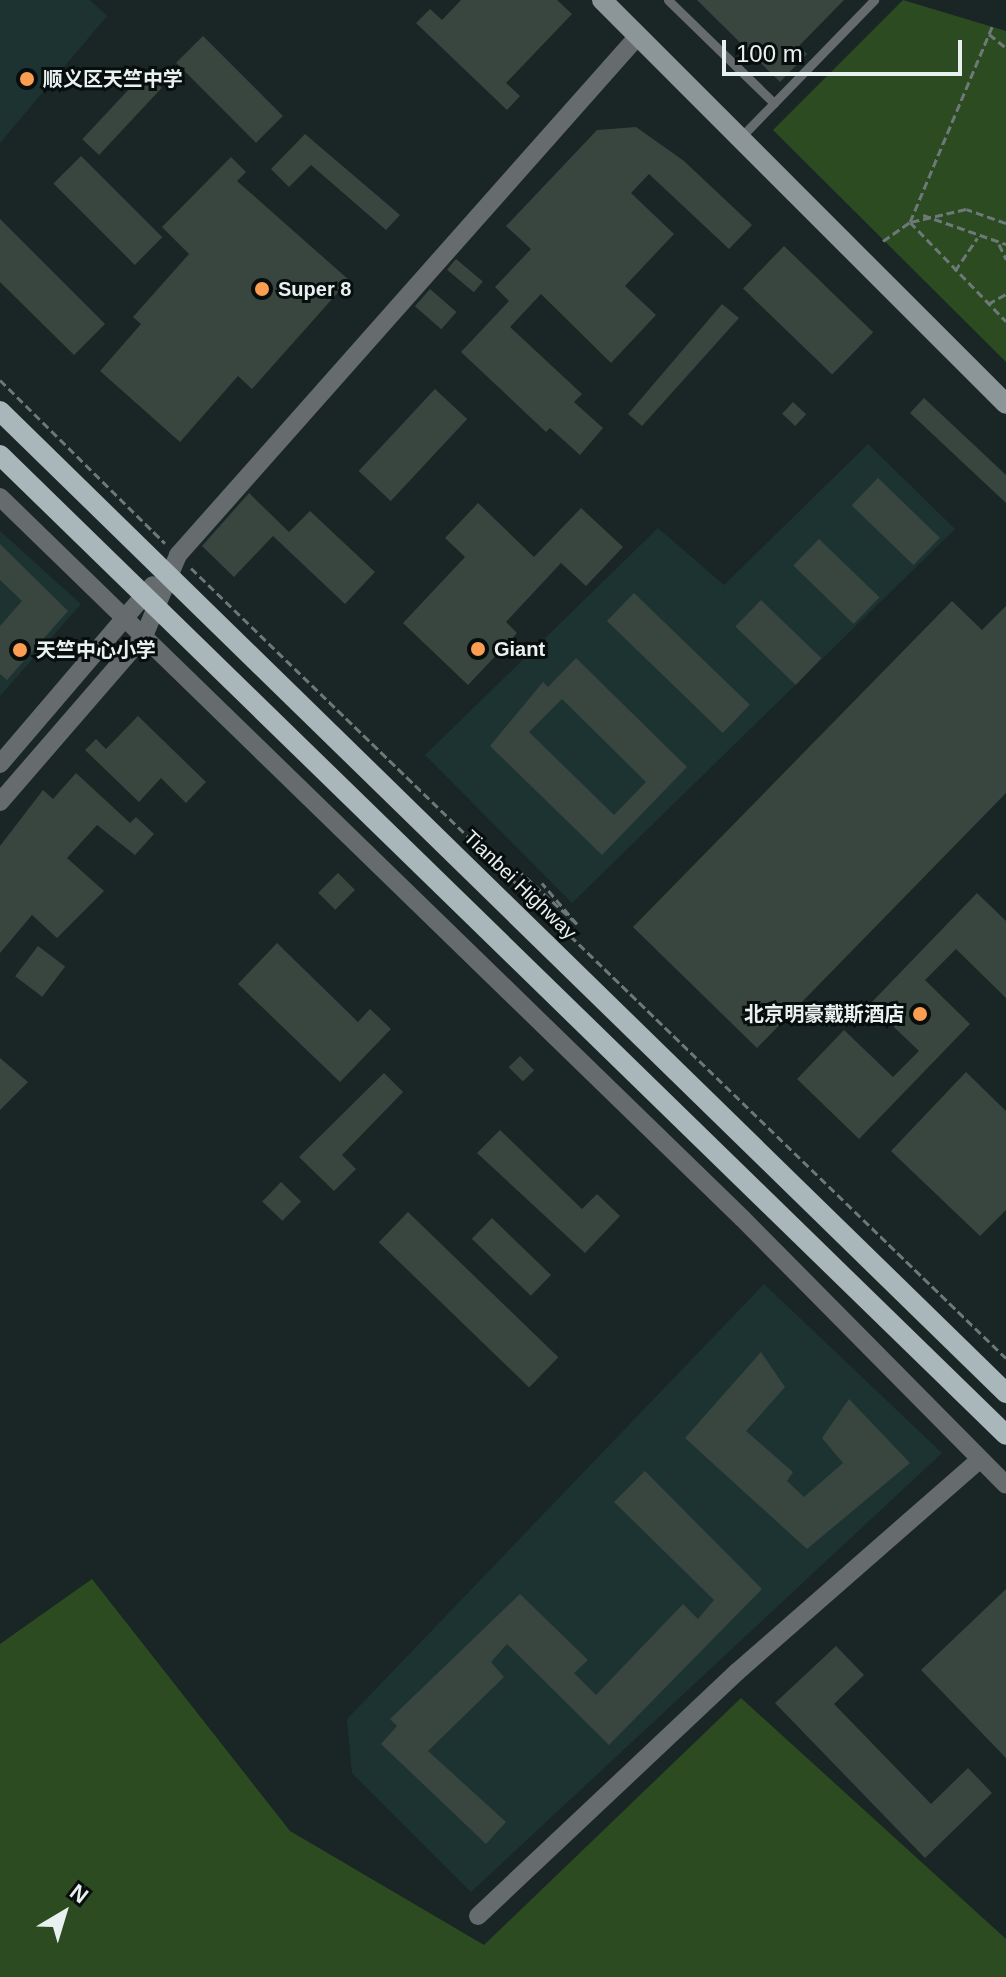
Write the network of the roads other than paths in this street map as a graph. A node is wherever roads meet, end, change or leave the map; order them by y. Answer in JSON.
{"nodes":[{"id":1,"x":602,"y":0,"type":"edge"},
{"id":2,"x":668,"y":0,"type":"edge"},
{"id":3,"x":874,"y":0,"type":"edge"},
{"id":4,"x":638,"y":36,"type":"junction"},
{"id":5,"x":774,"y":103,"type":"junction"},
{"id":6,"x":739,"y":139,"type":"junction"},
{"id":7,"x":1006,"y":404,"type":"edge"},
{"id":8,"x":0,"y":411,"type":"edge"},
{"id":9,"x":0,"y":455,"type":"edge"},
{"id":10,"x":0,"y":497,"type":"edge"},
{"id":11,"x":173,"y":564,"type":"junction"},
{"id":12,"x":142,"y":594,"type":"junction"},
{"id":13,"x":157,"y":610,"type":"junction"},
{"id":14,"x":126,"y":618,"type":"junction"},
{"id":15,"x":144,"y":636,"type":"junction"},
{"id":16,"x":0,"y":764,"type":"edge"},
{"id":17,"x":0,"y":802,"type":"edge"},
{"id":18,"x":1006,"y":1393,"type":"edge"},
{"id":19,"x":1006,"y":1435,"type":"edge"},
{"id":20,"x":979,"y":1460,"type":"junction"},
{"id":21,"x":1006,"y":1485,"type":"edge"},
{"id":22,"x":478,"y":1916,"type":"dead end"}],
"edges":[{"from":1,"to":4,"type":"street"},
{"from":2,"to":5,"type":"lane"},
{"from":3,"to":5,"type":"lane"},
{"from":4,"to":6,"type":"street"},
{"from":4,"to":11,"type":"street"},
{"from":5,"to":6,"type":"lane"},
{"from":6,"to":7,"type":"street"},
{"from":8,"to":11,"type":"main road","name":"Tianbei Highway"},
{"from":9,"to":12,"type":"main road"},
{"from":10,"to":14,"type":"street"},
{"from":11,"to":12,"type":"street"},
{"from":11,"to":13,"type":"street"},
{"from":11,"to":18,"type":"main road","name":"Tianbei Highway"},
{"from":12,"to":13,"type":"main road"},
{"from":12,"to":14,"type":"street"},
{"from":13,"to":15,"type":"street"},
{"from":13,"to":19,"type":"main road"},
{"from":14,"to":15,"type":"street"},
{"from":14,"to":16,"type":"street"},
{"from":15,"to":17,"type":"street"},
{"from":15,"to":20,"type":"street"},
{"from":20,"to":21,"type":"street"},
{"from":20,"to":22,"type":"street"}]}
